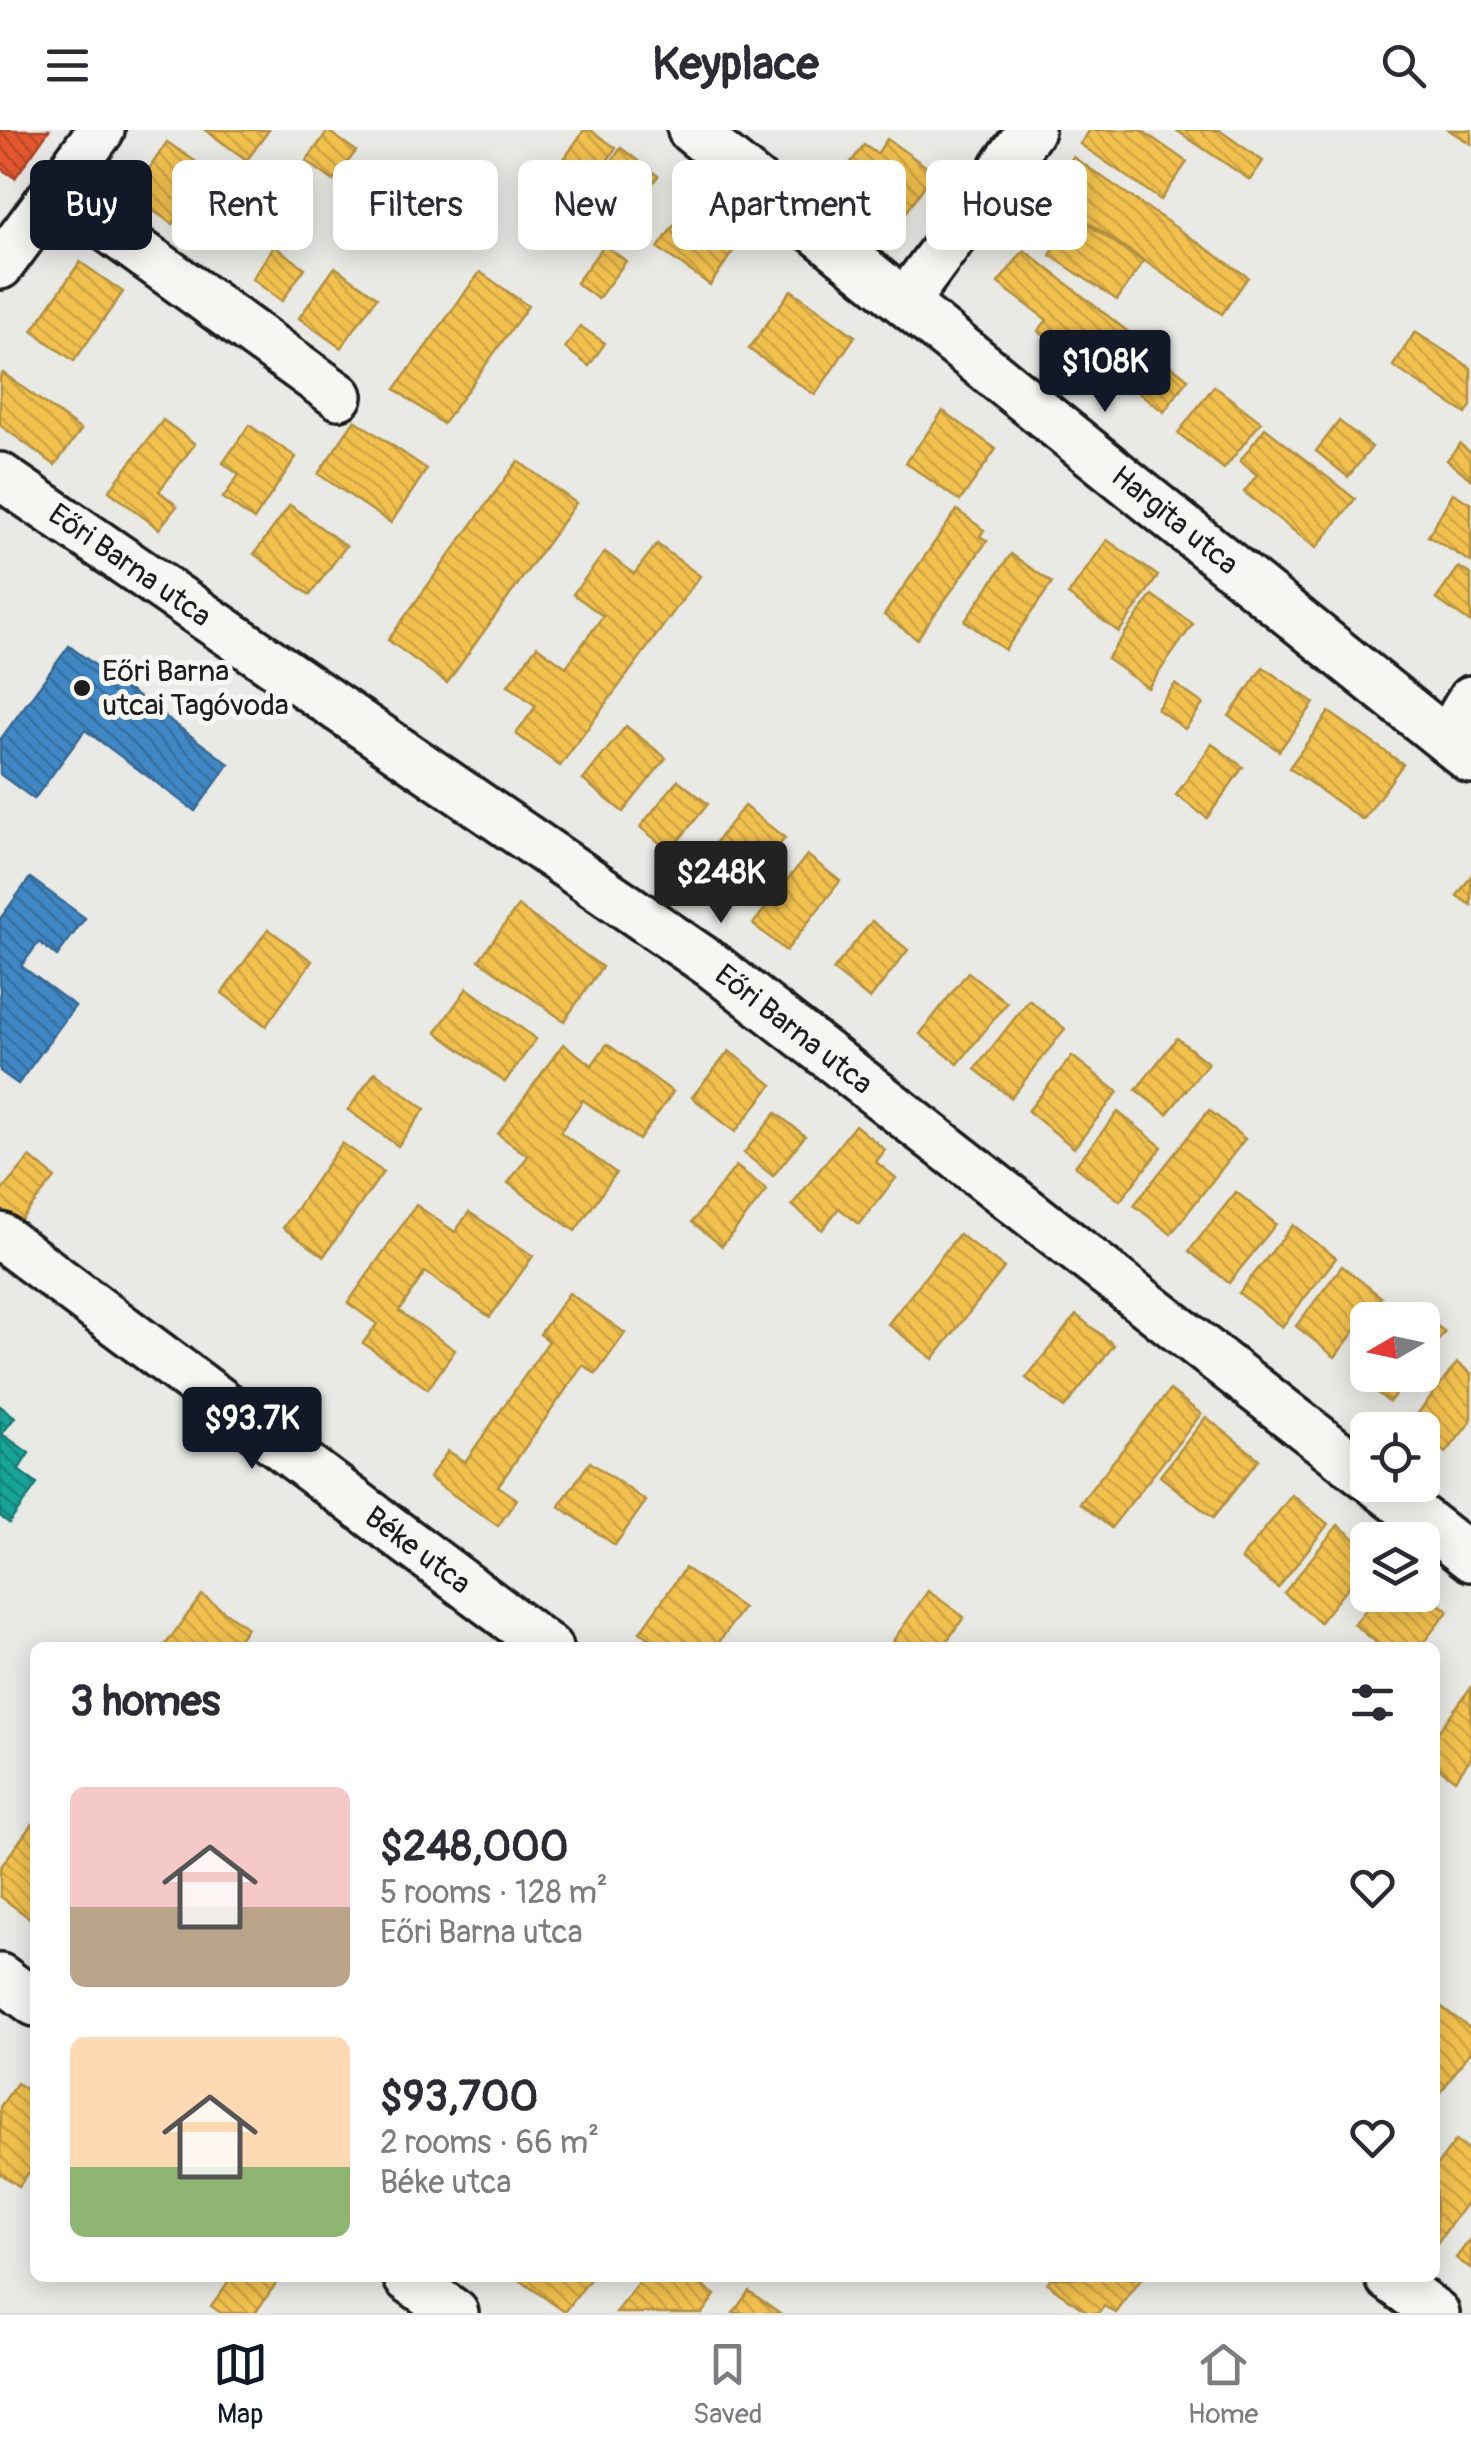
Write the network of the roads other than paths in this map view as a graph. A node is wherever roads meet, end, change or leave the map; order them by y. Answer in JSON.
{"nodes":[{"id":1,"x":101,"y":130,"type":"edge"},
{"id":2,"x":691,"y":130,"type":"edge"},
{"id":3,"x":1031,"y":130,"type":"edge"},
{"id":4,"x":79,"y":160,"type":"edge"},
{"id":5,"x":30,"y":226,"type":"edge"},
{"id":6,"x":137,"y":250,"type":"edge"},
{"id":7,"x":0,"y":266,"type":"edge"},
{"id":8,"x":906,"y":302,"type":"junction"},
{"id":9,"x":339,"y":396,"type":"dead end"},
{"id":10,"x":0,"y":476,"type":"edge"},
{"id":11,"x":1471,"y":699,"type":"edge"},
{"id":12,"x":1459,"y":750,"type":"edge"},
{"id":13,"x":0,"y":1236,"type":"edge"},
{"id":14,"x":1350,"y":1463,"type":"edge"},
{"id":15,"x":1400,"y":1502,"type":"edge"},
{"id":16,"x":1471,"y":1558,"type":"edge"},
{"id":17,"x":541,"y":1642,"type":"edge"},
{"id":18,"x":0,"y":1977,"type":"edge"},
{"id":19,"x":30,"y":1999,"type":"edge"},
{"id":20,"x":412,"y":2282,"type":"edge"},
{"id":21,"x":1394,"y":2282,"type":"edge"},
{"id":22,"x":455,"y":2313,"type":"edge"},
{"id":23,"x":1436,"y":2313,"type":"edge"}],
"edges":[{"from":1,"to":4,"type":"street"},
{"from":2,"to":8,"type":"street","name":"Hargita utca"},
{"from":3,"to":8,"type":"street"},
{"from":5,"to":7,"type":"street"},
{"from":6,"to":9,"type":"street"},
{"from":8,"to":12,"type":"street","name":"Hargita utca"},
{"from":10,"to":14,"type":"street","name":"Eőri Barna utca"},
{"from":11,"to":12,"type":"street"},
{"from":13,"to":17,"type":"street","name":"Béke utca"},
{"from":15,"to":16,"type":"street"},
{"from":18,"to":19,"type":"street"},
{"from":20,"to":22,"type":"street"},
{"from":21,"to":23,"type":"street"}]}
